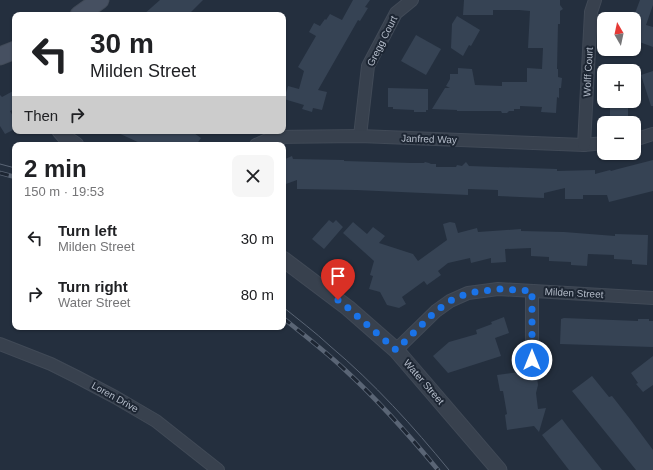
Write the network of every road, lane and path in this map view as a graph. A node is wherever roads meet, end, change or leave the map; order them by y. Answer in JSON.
{"nodes":[{"id":1,"x":100,"y":0,"type":"edge"},
{"id":2,"x":412,"y":0,"type":"edge"},
{"id":3,"x":595,"y":0,"type":"edge"},
{"id":4,"x":83,"y":12,"type":"edge"},
{"id":5,"x":12,"y":51,"type":"edge"},
{"id":6,"x":0,"y":56,"type":"edge"},
{"id":7,"x":63,"y":134,"type":"edge"},
{"id":8,"x":653,"y":134,"type":"edge"},
{"id":9,"x":360,"y":136,"type":"junction"},
{"id":10,"x":641,"y":138,"type":"edge"},
{"id":11,"x":72,"y":142,"type":"edge"},
{"id":12,"x":262,"y":142,"type":"edge"},
{"id":13,"x":597,"y":143,"type":"edge"},
{"id":14,"x":584,"y":144,"type":"junction"},
{"id":15,"x":286,"y":261,"type":"edge"},
{"id":16,"x":532,"y":291,"type":"junction"},
{"id":17,"x":653,"y":298,"type":"edge"},
{"id":18,"x":0,"y":344,"type":"edge"},
{"id":19,"x":396,"y":350,"type":"junction"},
{"id":20,"x":532,"y":360,"type":"dead end"},
{"id":21,"x":218,"y":470,"type":"edge"},
{"id":22,"x":499,"y":470,"type":"edge"}],
"edges":[{"from":1,"to":4,"type":"main road"},
{"from":2,"to":9,"type":"street","name":"Gregg Court"},
{"from":3,"to":14,"type":"street","name":"Wolff Court"},
{"from":5,"to":6,"type":"main road"},
{"from":7,"to":11,"type":"street"},
{"from":8,"to":10,"type":"street"},
{"from":9,"to":12,"type":"street","name":"Janfred Way"},
{"from":9,"to":14,"type":"street","name":"Janfred Way"},
{"from":13,"to":14,"type":"street","name":"Janfred Way"},
{"from":15,"to":19,"type":"street","name":"Water Street"},
{"from":16,"to":17,"type":"street","name":"Milden Street"},
{"from":16,"to":19,"type":"street","name":"Milden Street"},
{"from":16,"to":20,"type":"street"},
{"from":18,"to":21,"type":"street","name":"Loren Drive"},
{"from":19,"to":22,"type":"street","name":"Water Street"}]}
